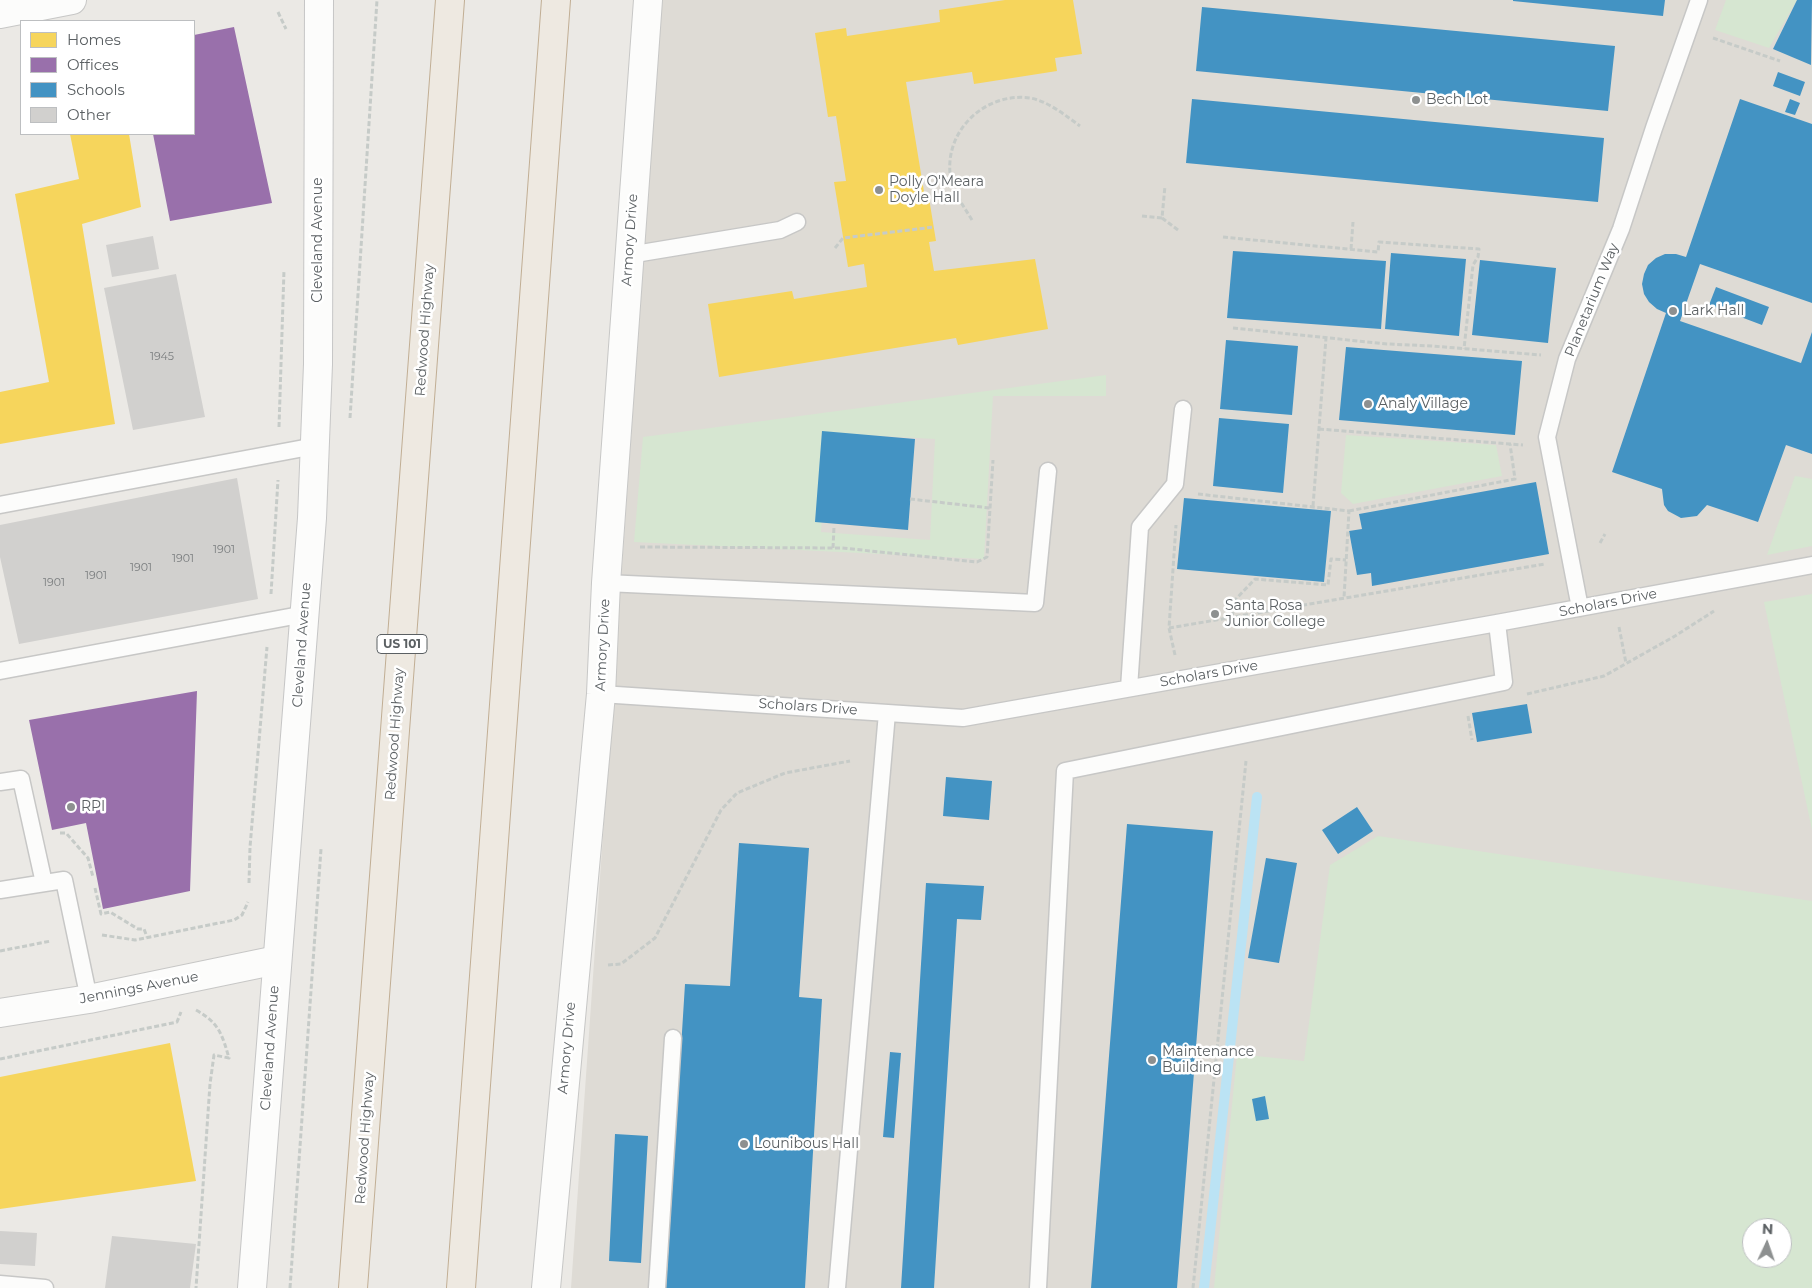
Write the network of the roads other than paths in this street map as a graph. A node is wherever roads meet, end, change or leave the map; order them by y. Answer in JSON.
{"nodes":[{"id":1,"x":72,"y":0,"type":"edge"},
{"id":2,"x":320,"y":0,"type":"edge"},
{"id":3,"x":450,"y":0,"type":"edge"},
{"id":4,"x":556,"y":0,"type":"edge"},
{"id":5,"x":648,"y":0,"type":"edge"},
{"id":6,"x":1698,"y":0,"type":"edge"},
{"id":7,"x":0,"y":14,"type":"edge"},
{"id":8,"x":797,"y":222,"type":"dead end"},
{"id":9,"x":629,"y":255,"type":"junction"},
{"id":10,"x":1183,"y":409,"type":"dead end"},
{"id":11,"x":315,"y":446,"type":"junction"},
{"id":12,"x":1048,"y":471,"type":"dead end"},
{"id":13,"x":0,"y":506,"type":"edge"},
{"id":14,"x":1812,"y":565,"type":"edge"},
{"id":15,"x":606,"y":583,"type":"junction"},
{"id":16,"x":1580,"y":608,"type":"junction"},
{"id":17,"x":305,"y":614,"type":"junction"},
{"id":18,"x":1497,"y":623,"type":"junction"},
{"id":19,"x":0,"y":670,"type":"edge"},
{"id":20,"x":1129,"y":688,"type":"junction"},
{"id":21,"x":601,"y":694,"type":"junction"},
{"id":22,"x":887,"y":713,"type":"junction"},
{"id":23,"x":0,"y":782,"type":"edge"},
{"id":24,"x":44,"y":883,"type":"junction"},
{"id":25,"x":0,"y":890,"type":"edge"},
{"id":26,"x":277,"y":960,"type":"junction"},
{"id":27,"x":89,"y":999,"type":"junction"},
{"id":28,"x":0,"y":1013,"type":"edge"},
{"id":29,"x":673,"y":1038,"type":"dead end"},
{"id":30,"x":0,"y":1284,"type":"edge"},
{"id":31,"x":45,"y":1288,"type":"edge"},
{"id":32,"x":252,"y":1288,"type":"edge"},
{"id":33,"x":353,"y":1288,"type":"edge"},
{"id":34,"x":461,"y":1288,"type":"edge"},
{"id":35,"x":546,"y":1288,"type":"edge"},
{"id":36,"x":657,"y":1288,"type":"edge"},
{"id":37,"x":837,"y":1288,"type":"edge"},
{"id":38,"x":1038,"y":1288,"type":"edge"}],
"edges":[{"from":1,"to":7,"type":"street"},
{"from":2,"to":11,"type":"street","name":"Cleveland Avenue"},
{"from":3,"to":33,"type":"highway","name":"Redwood Highway","number":"US 101"},
{"from":4,"to":34,"type":"highway"},
{"from":5,"to":9,"type":"street","name":"Armory Drive"},
{"from":6,"to":16,"type":"lane","name":"Planetarium Way"},
{"from":8,"to":9,"type":"lane"},
{"from":9,"to":15,"type":"street","name":"Armory Drive"},
{"from":10,"to":20,"type":"lane"},
{"from":11,"to":13,"type":"lane"},
{"from":11,"to":17,"type":"street","name":"Cleveland Avenue"},
{"from":12,"to":15,"type":"lane"},
{"from":14,"to":16,"type":"lane","name":"Scholars Drive"},
{"from":15,"to":21,"type":"street","name":"Armory Drive"},
{"from":16,"to":18,"type":"lane","name":"Scholars Drive"},
{"from":17,"to":19,"type":"lane"},
{"from":17,"to":26,"type":"street","name":"Cleveland Avenue"},
{"from":18,"to":20,"type":"lane","name":"Scholars Drive"},
{"from":18,"to":38,"type":"lane"},
{"from":20,"to":22,"type":"lane","name":"Scholars Drive"},
{"from":21,"to":22,"type":"lane","name":"Scholars Drive"},
{"from":21,"to":35,"type":"street","name":"Armory Drive"},
{"from":22,"to":37,"type":"lane"},
{"from":23,"to":24,"type":"lane"},
{"from":24,"to":25,"type":"lane"},
{"from":24,"to":27,"type":"lane"},
{"from":26,"to":27,"type":"street","name":"Jennings Avenue"},
{"from":26,"to":32,"type":"street","name":"Cleveland Avenue"},
{"from":27,"to":28,"type":"street","name":"Jennings Avenue"},
{"from":29,"to":36,"type":"lane"},
{"from":30,"to":31,"type":"lane"}]}
